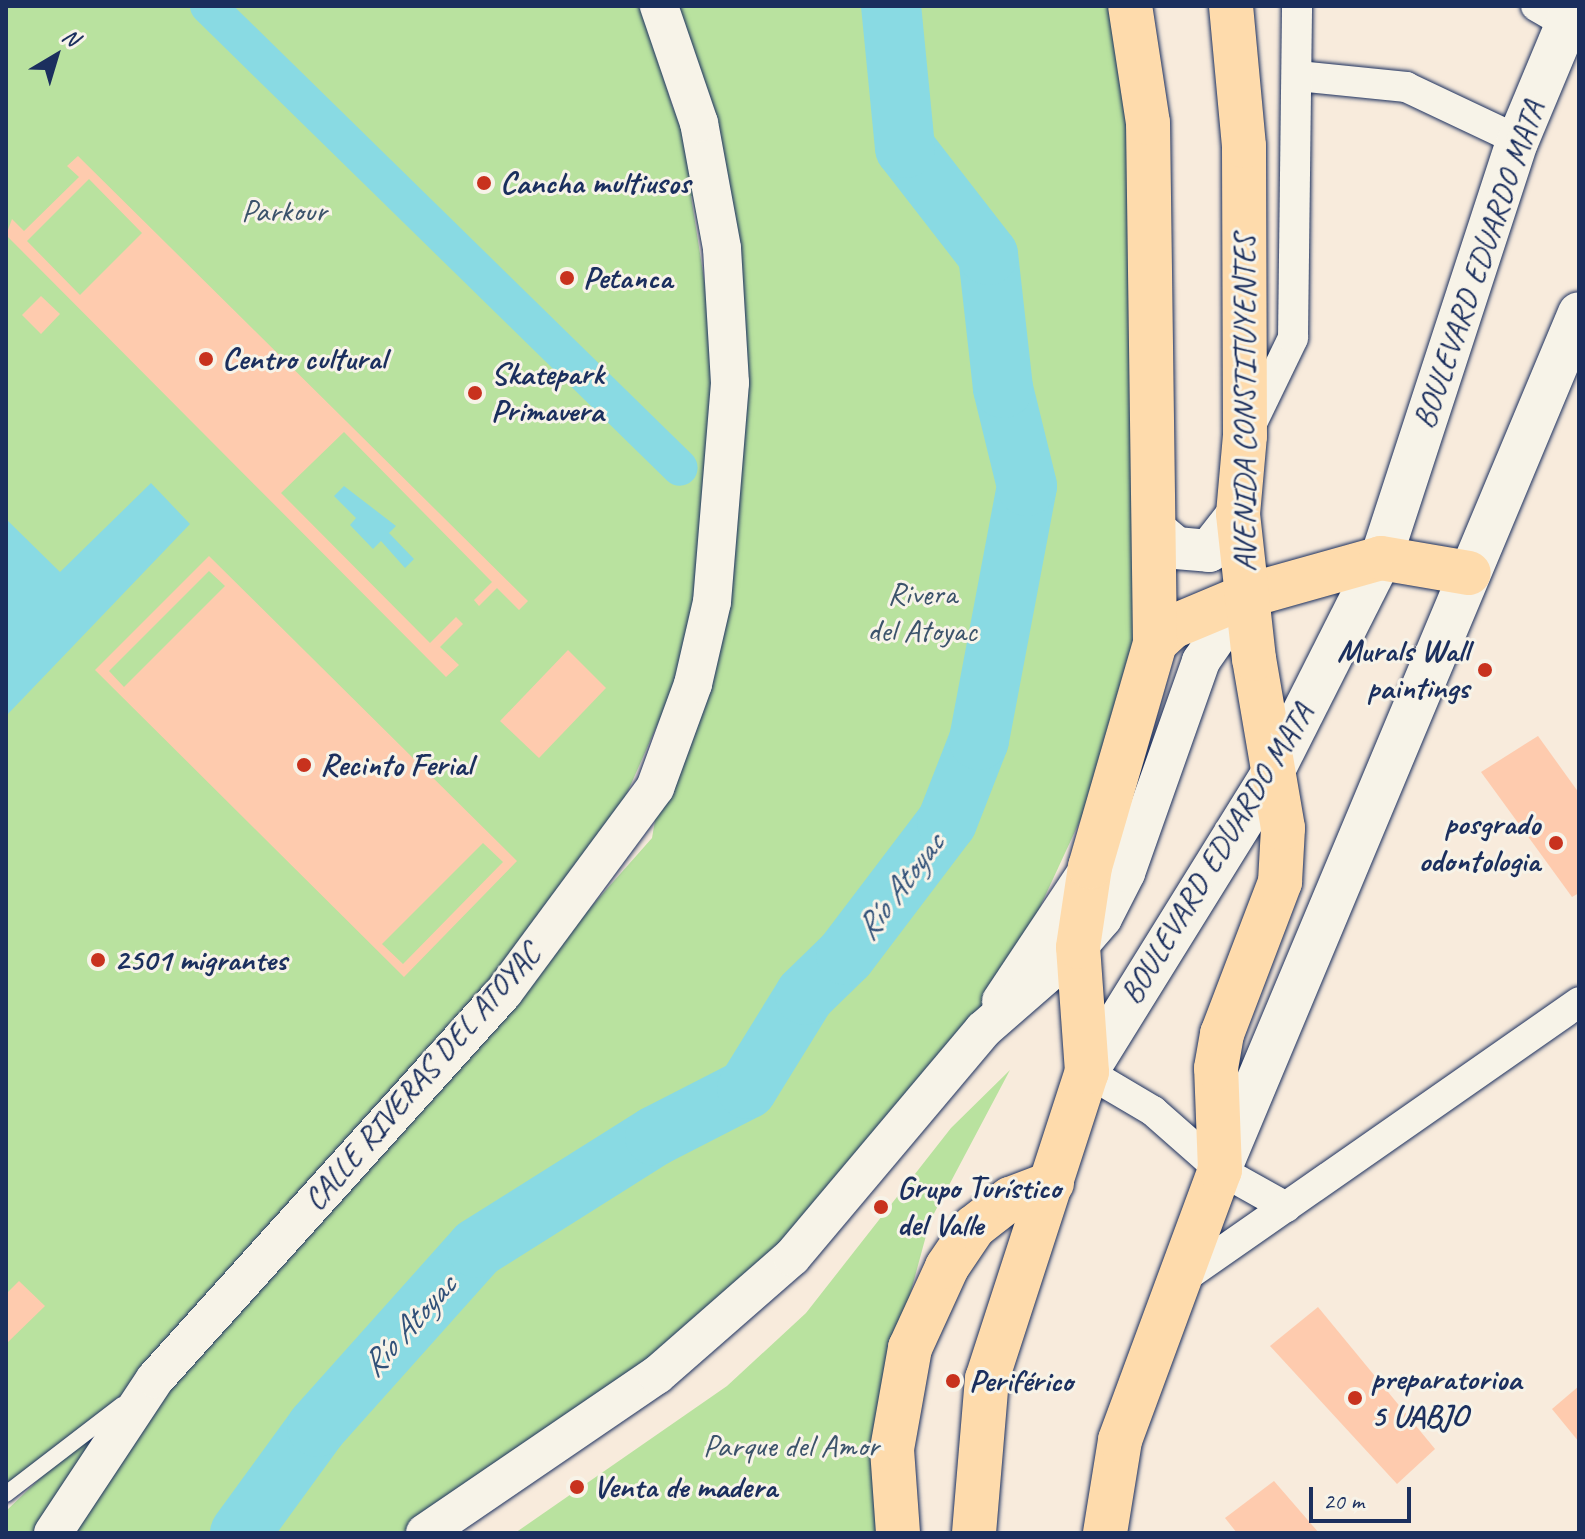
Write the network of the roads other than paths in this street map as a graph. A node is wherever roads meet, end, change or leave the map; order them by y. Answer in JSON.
{"nodes":[{"id":1,"x":659,"y":6,"type":"edge"},
{"id":2,"x":1130,"y":6,"type":"edge"},
{"id":3,"x":1231,"y":6,"type":"edge"},
{"id":4,"x":1297,"y":6,"type":"edge"},
{"id":5,"x":1559,"y":12,"type":"edge"},
{"id":6,"x":1298,"y":76,"type":"junction"},
{"id":7,"x":1518,"y":140,"type":"junction"},
{"id":8,"x":1579,"y":313,"type":"edge"},
{"id":9,"x":1245,"y":436,"type":"junction"},
{"id":10,"x":1238,"y":514,"type":"junction"},
{"id":11,"x":1156,"y":531,"type":"junction"},
{"id":12,"x":1381,"y":558,"type":"junction"},
{"id":13,"x":1469,"y":573,"type":"junction"},
{"id":14,"x":1246,"y":596,"type":"junction"},
{"id":15,"x":1155,"y":643,"type":"junction"},
{"id":16,"x":1273,"y":772,"type":"junction"},
{"id":17,"x":1090,"y":867,"type":"junction"},
{"id":18,"x":1078,"y":947,"type":"junction"},
{"id":19,"x":1579,"y":1002,"type":"edge"},
{"id":20,"x":983,"y":1030,"type":"junction"},
{"id":21,"x":1087,"y":1072,"type":"junction"},
{"id":22,"x":1220,"y":1170,"type":"junction"},
{"id":23,"x":1052,"y":1183,"type":"junction"},
{"id":24,"x":1286,"y":1207,"type":"junction"},
{"id":25,"x":1173,"y":1285,"type":"junction"},
{"id":26,"x":155,"y":1379,"type":"junction"},
{"id":27,"x":6,"y":1494,"type":"edge"},
{"id":28,"x":53,"y":1533,"type":"edge"},
{"id":29,"x":425,"y":1533,"type":"edge"},
{"id":30,"x":898,"y":1533,"type":"edge"},
{"id":31,"x":974,"y":1533,"type":"edge"},
{"id":32,"x":1105,"y":1533,"type":"edge"}],
"edges":[{"from":1,"to":26,"type":"street","name":"CALLE RIVERAS DEL ATOYAC"},
{"from":2,"to":11,"type":"main road"},
{"from":3,"to":9,"type":"main road","name":"AVENIDA CONSTITUYENTES"},
{"from":4,"to":6,"type":"street"},
{"from":5,"to":7,"type":"main road","name":"BOULEVARD EDUARDO MATA"},
{"from":6,"to":7,"type":"street"},
{"from":6,"to":9,"type":"street"},
{"from":7,"to":12,"type":"main road","name":"BOULEVARD EDUARDO MATA"},
{"from":8,"to":13,"type":"main road"},
{"from":9,"to":10,"type":"main road","name":"AVENIDA CONSTITUYENTES"},
{"from":10,"to":11,"type":"main road"},
{"from":10,"to":14,"type":"main road","name":"AVENIDA CONSTITUYENTES"},
{"from":11,"to":15,"type":"main road"},
{"from":12,"to":13,"type":"main road"},
{"from":12,"to":14,"type":"main road"},
{"from":12,"to":16,"type":"main road","name":"BOULEVARD EDUARDO MATA"},
{"from":13,"to":22,"type":"main road"},
{"from":14,"to":15,"type":"main road"},
{"from":14,"to":16,"type":"main road","name":"AVENIDA CONSTITUYENTES"},
{"from":14,"to":18,"type":"street"},
{"from":15,"to":17,"type":"main road"},
{"from":16,"to":21,"type":"main road","name":"BOULEVARD EDUARDO MATA"},
{"from":16,"to":22,"type":"main road","name":"AVENIDA CONSTITUYENTES"},
{"from":17,"to":18,"type":"main road"},
{"from":17,"to":20,"type":"street"},
{"from":18,"to":20,"type":"street"},
{"from":18,"to":21,"type":"main road"},
{"from":19,"to":24,"type":"street"},
{"from":20,"to":29,"type":"street"},
{"from":21,"to":22,"type":"street"},
{"from":21,"to":23,"type":"main road","name":"BOULEVARD EDUARDO MATA"},
{"from":22,"to":24,"type":"street"},
{"from":22,"to":25,"type":"main road"},
{"from":23,"to":30,"type":"main road"},
{"from":23,"to":31,"type":"main road","name":"BOULEVARD EDUARDO MATA"},
{"from":24,"to":25,"type":"street"},
{"from":25,"to":32,"type":"main road"},
{"from":26,"to":27,"type":"lane"},
{"from":26,"to":28,"type":"street","name":"CALLE RIVERAS DEL ATOYAC"}]}
